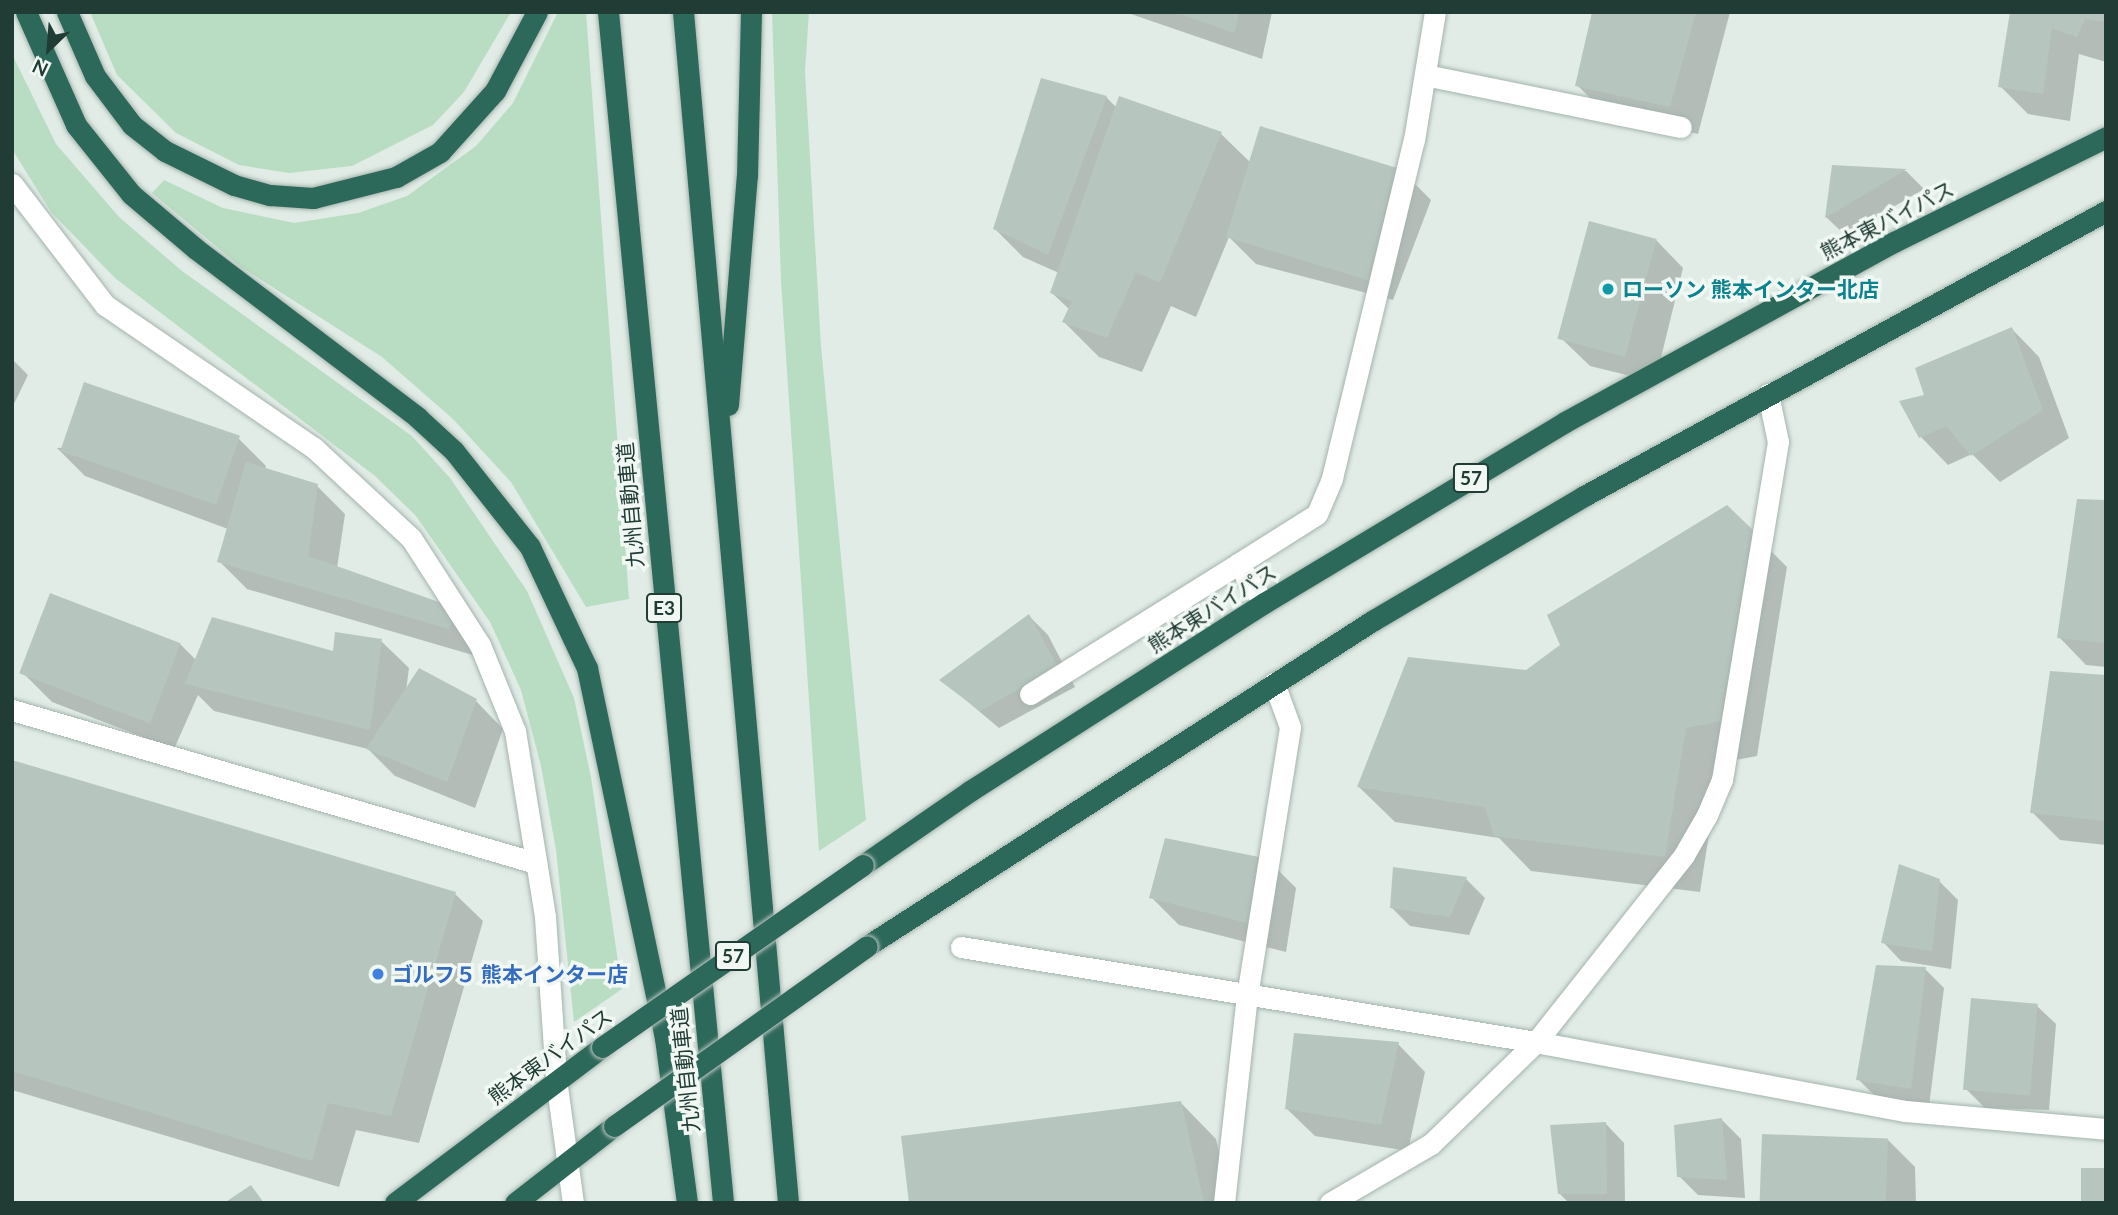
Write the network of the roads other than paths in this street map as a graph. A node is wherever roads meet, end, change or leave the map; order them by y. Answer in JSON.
{"nodes":[{"id":1,"x":26,"y":12,"type":"edge"},
{"id":2,"x":67,"y":12,"type":"edge"},
{"id":3,"x":537,"y":12,"type":"edge"},
{"id":4,"x":608,"y":12,"type":"edge"},
{"id":5,"x":683,"y":12,"type":"edge"},
{"id":6,"x":751,"y":12,"type":"edge"},
{"id":7,"x":1435,"y":12,"type":"edge"},
{"id":8,"x":1425,"y":75,"type":"junction"},
{"id":9,"x":1681,"y":127,"type":"dead end"},
{"id":10,"x":2106,"y":136,"type":"edge"},
{"id":11,"x":12,"y":184,"type":"edge"},
{"id":12,"x":2106,"y":211,"type":"edge"},
{"id":13,"x":1768,"y":394,"type":"junction"},
{"id":14,"x":724,"y":464,"type":"junction"},
{"id":15,"x":1238,"y":564,"type":"junction"},
{"id":16,"x":1264,"y":603,"type":"junction"},
{"id":17,"x":1273,"y":683,"type":"junction"},
{"id":18,"x":1030,"y":694,"type":"dead end"},
{"id":19,"x":12,"y":710,"type":"edge"},
{"id":20,"x":536,"y":863,"type":"junction"},
{"id":21,"x":961,"y":947,"type":"dead end"},
{"id":22,"x":1247,"y":996,"type":"junction"},
{"id":23,"x":1536,"y":1042,"type":"junction"},
{"id":24,"x":556,"y":1079,"type":"junction"},
{"id":25,"x":2106,"y":1129,"type":"edge"},
{"id":26,"x":568,"y":1159,"type":"junction"},
{"id":27,"x":395,"y":1203,"type":"edge"},
{"id":28,"x":515,"y":1203,"type":"edge"},
{"id":29,"x":573,"y":1203,"type":"edge"},
{"id":30,"x":687,"y":1203,"type":"edge"},
{"id":31,"x":723,"y":1203,"type":"edge"},
{"id":32,"x":788,"y":1203,"type":"edge"},
{"id":33,"x":1224,"y":1203,"type":"edge"},
{"id":34,"x":1330,"y":1203,"type":"edge"}],
"edges":[{"from":1,"to":30,"type":"highway"},
{"from":2,"to":3,"type":"highway"},
{"from":4,"to":31,"type":"highway","name":"九州自動車道","number":"E3"},
{"from":5,"to":14,"type":"highway"},
{"from":6,"to":14,"type":"highway"},
{"from":7,"to":8,"type":"street"},
{"from":8,"to":9,"type":"street"},
{"from":8,"to":15,"type":"street"},
{"from":10,"to":16,"type":"highway","name":"熊本東バイパス","number":"57"},
{"from":11,"to":20,"type":"street"},
{"from":12,"to":13,"type":"highway"},
{"from":13,"to":17,"type":"highway"},
{"from":13,"to":23,"type":"street"},
{"from":14,"to":32,"type":"highway"},
{"from":15,"to":16,"type":"street"},
{"from":15,"to":18,"type":"street"},
{"from":16,"to":24,"type":"highway","name":"熊本東バイパス","number":"57","bridge":true},
{"from":17,"to":22,"type":"street"},
{"from":17,"to":26,"type":"highway","bridge":true},
{"from":19,"to":20,"type":"street"},
{"from":20,"to":24,"type":"street"},
{"from":21,"to":22,"type":"street"},
{"from":22,"to":23,"type":"street"},
{"from":22,"to":33,"type":"street"},
{"from":23,"to":25,"type":"street"},
{"from":23,"to":34,"type":"street"},
{"from":24,"to":26,"type":"street"},
{"from":24,"to":27,"type":"highway","name":"熊本東バイパス","number":"57"},
{"from":26,"to":28,"type":"highway"},
{"from":26,"to":29,"type":"street"}]}
